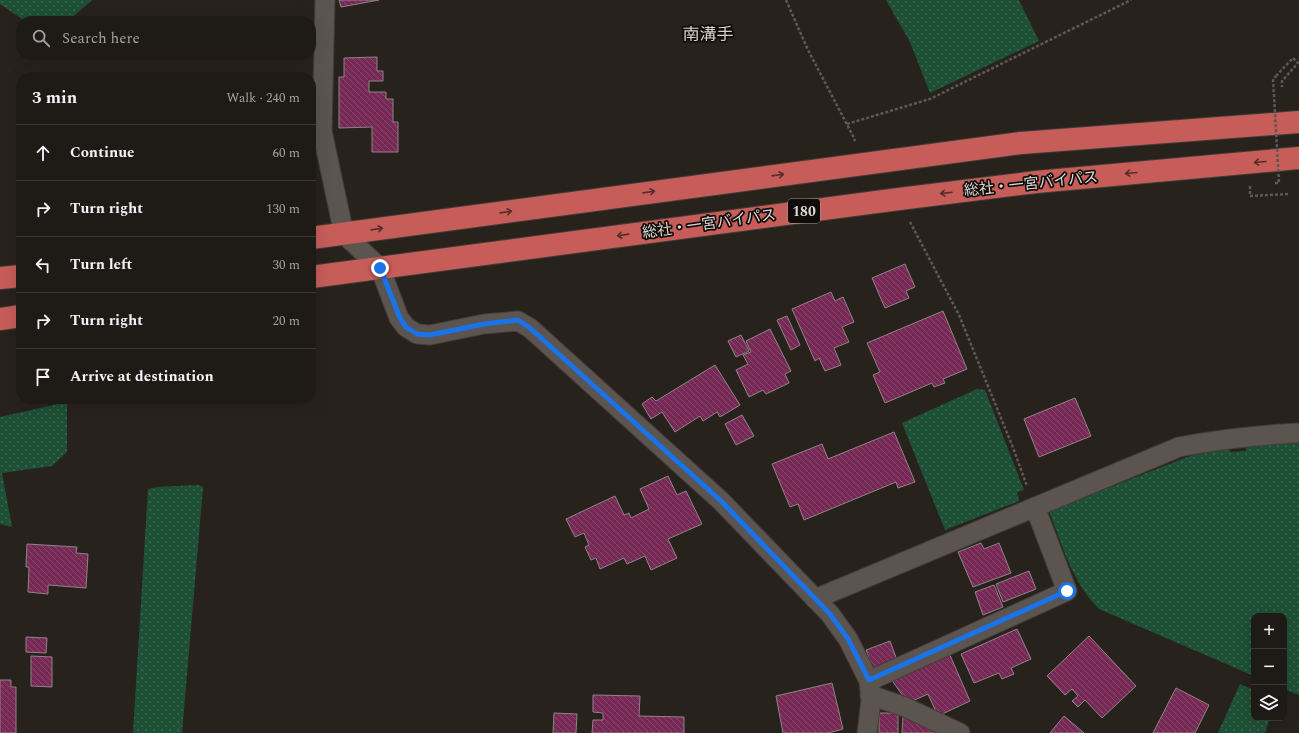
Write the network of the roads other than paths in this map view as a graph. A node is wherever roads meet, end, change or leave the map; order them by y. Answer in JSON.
{"nodes":[{"id":1,"x":325,"y":0,"type":"edge"},
{"id":2,"x":1299,"y":122,"type":"edge"},
{"id":3,"x":1299,"y":158,"type":"edge"},
{"id":4,"x":344,"y":234,"type":"junction"},
{"id":5,"x":316,"y":237,"type":"edge"},
{"id":6,"x":380,"y":268,"type":"junction"},
{"id":7,"x":16,"y":276,"type":"edge"},
{"id":8,"x":316,"y":276,"type":"edge"},
{"id":9,"x":0,"y":278,"type":"edge"},
{"id":10,"x":16,"y":317,"type":"edge"},
{"id":11,"x":0,"y":319,"type":"edge"},
{"id":12,"x":1299,"y":433,"type":"edge"},
{"id":13,"x":1035,"y":507,"type":"junction"},
{"id":14,"x":815,"y":599,"type":"junction"},
{"id":15,"x":870,"y":688,"type":"junction"},
{"id":16,"x":867,"y":733,"type":"edge"},
{"id":17,"x":960,"y":733,"type":"edge"}],
"edges":[{"from":1,"to":4,"type":"street"},
{"from":4,"to":2,"type":"highway","one_way":true},
{"from":3,"to":6,"type":"highway","name":"総社・一宮バイパス","number":"180","one_way":true},
{"from":4,"to":5,"type":"highway"},
{"from":4,"to":6,"type":"street"},
{"from":6,"to":8,"type":"highway","name":"総社・一宮バイパス","number":"180"},
{"from":6,"to":14,"type":"street"},
{"from":7,"to":9,"type":"highway"},
{"from":10,"to":11,"type":"highway"},
{"from":12,"to":13,"type":"street"},
{"from":13,"to":14,"type":"street"},
{"from":13,"to":15,"type":"street"},
{"from":14,"to":15,"type":"street"},
{"from":15,"to":16,"type":"street"},
{"from":15,"to":17,"type":"street"}]}
